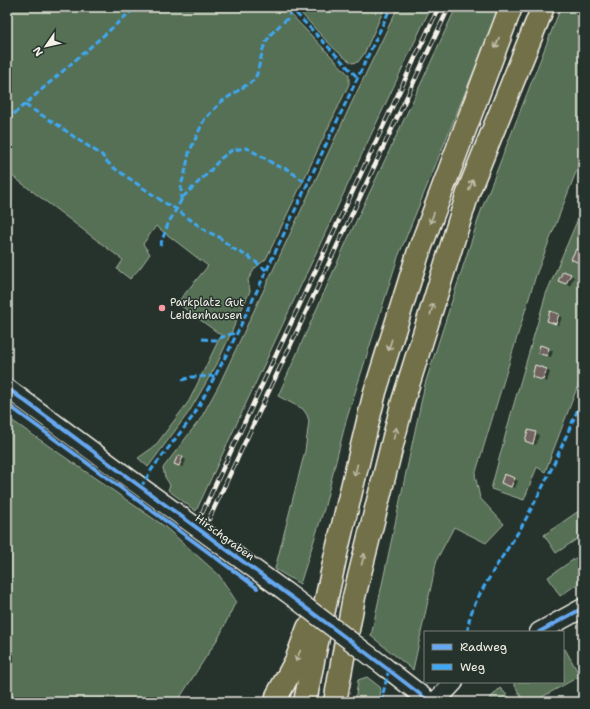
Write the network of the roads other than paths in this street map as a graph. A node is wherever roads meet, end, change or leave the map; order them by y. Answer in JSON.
{"nodes":[{"id":1,"x":511,"y":7,"type":"edge"},
{"id":2,"x":543,"y":7,"type":"edge"},
{"id":3,"x":7,"y":388,"type":"edge"},
{"id":4,"x":336,"y":554,"type":"junction"},
{"id":5,"x":583,"y":608,"type":"edge"},
{"id":6,"x":541,"y":631,"type":"edge"},
{"id":7,"x":453,"y":683,"type":"edge"},
{"id":8,"x":277,"y":696,"type":"dead end"},
{"id":9,"x":305,"y":702,"type":"edge"},
{"id":10,"x":335,"y":702,"type":"edge"},
{"id":11,"x":430,"y":702,"type":"edge"},
{"id":12,"x":435,"y":702,"type":"edge"}],
"edges":[{"from":1,"to":4,"type":"highway","one_way":true},
{"from":10,"to":2,"type":"highway","one_way":true},
{"from":3,"to":11,"type":"street","name":"Hirschgraben","bridge":true},
{"from":4,"to":8,"type":"highway","one_way":true},
{"from":4,"to":9,"type":"highway"},
{"from":5,"to":6,"type":"street"},
{"from":7,"to":12,"type":"street"}]}
